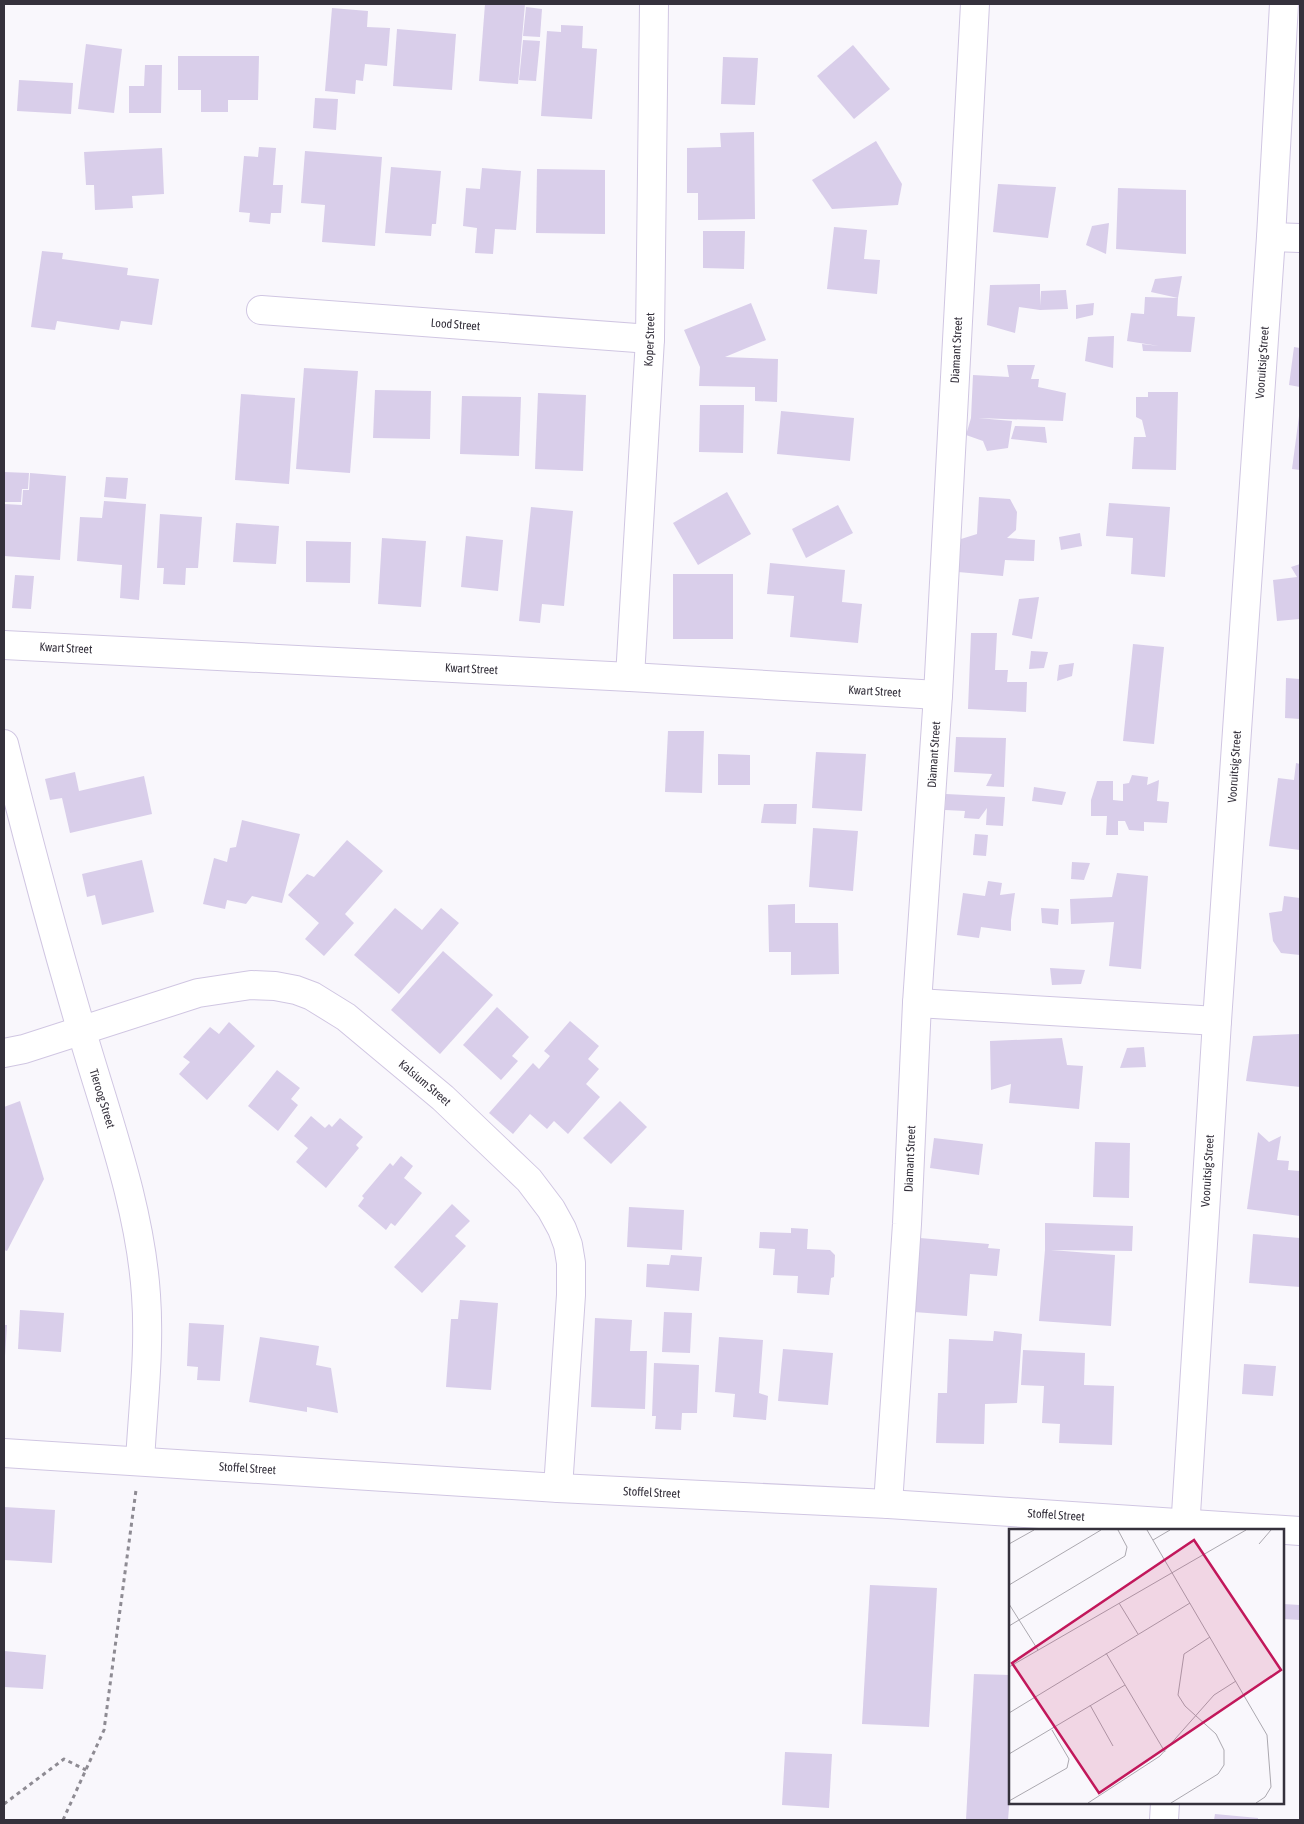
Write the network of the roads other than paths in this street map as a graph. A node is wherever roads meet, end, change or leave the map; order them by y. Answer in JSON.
{"nodes":[{"id":1,"x":654,"y":4,"type":"edge"},
{"id":2,"x":975,"y":4,"type":"edge"},
{"id":3,"x":1284,"y":4,"type":"edge"},
{"id":4,"x":1271,"y":237,"type":"junction"},
{"id":5,"x":1300,"y":238,"type":"edge"},
{"id":6,"x":261,"y":310,"type":"dead end"},
{"id":7,"x":650,"y":339,"type":"junction"},
{"id":8,"x":4,"y":644,"type":"edge"},
{"id":9,"x":630,"y":677,"type":"junction"},
{"id":10,"x":938,"y":695,"type":"junction"},
{"id":11,"x":4,"y":744,"type":"edge"},
{"id":12,"x":917,"y":1003,"type":"junction"},
{"id":13,"x":1217,"y":1021,"type":"junction"},
{"id":14,"x":82,"y":1030,"type":"junction"},
{"id":15,"x":4,"y":1053,"type":"edge"},
{"id":16,"x":4,"y":1453,"type":"edge"},
{"id":17,"x":140,"y":1461,"type":"junction"},
{"id":18,"x":558,"y":1488,"type":"junction"},
{"id":19,"x":888,"y":1504,"type":"junction"},
{"id":20,"x":1185,"y":1527,"type":"edge"},
{"id":21,"x":1242,"y":1529,"type":"edge"},
{"id":22,"x":1284,"y":1530,"type":"edge"},
{"id":23,"x":1300,"y":1531,"type":"edge"},
{"id":24,"x":1165,"y":1804,"type":"edge"},
{"id":25,"x":1164,"y":1820,"type":"edge"}],
"edges":[{"from":1,"to":7,"type":"street","name":"Koper Street"},
{"from":2,"to":10,"type":"street","name":"Diamant Street"},
{"from":3,"to":4,"type":"street","name":"Vooruitsig Street"},
{"from":4,"to":5,"type":"street"},
{"from":4,"to":13,"type":"street","name":"Vooruitsig Street"},
{"from":6,"to":7,"type":"street","name":"Lood Street"},
{"from":7,"to":9,"type":"street","name":"Koper Street"},
{"from":8,"to":9,"type":"street","name":"Kwart Street"},
{"from":9,"to":10,"type":"street","name":"Kwart Street"},
{"from":10,"to":12,"type":"street","name":"Diamant Street"},
{"from":11,"to":14,"type":"street","name":"Tieroog Street"},
{"from":12,"to":13,"type":"street"},
{"from":12,"to":19,"type":"street","name":"Diamant Street"},
{"from":13,"to":20,"type":"street","name":"Vooruitsig Street"},
{"from":14,"to":15,"type":"street","name":"Kalsium Street"},
{"from":14,"to":17,"type":"street","name":"Tieroog Street"},
{"from":14,"to":18,"type":"street","name":"Kalsium Street"},
{"from":16,"to":17,"type":"street","name":"Stoffel Street"},
{"from":17,"to":18,"type":"street","name":"Stoffel Street"},
{"from":18,"to":19,"type":"street","name":"Stoffel Street"},
{"from":19,"to":20,"type":"street","name":"Stoffel Street"},
{"from":20,"to":21,"type":"street","name":"Stoffel Street"},
{"from":22,"to":23,"type":"street","name":"Stoffel Street"},
{"from":24,"to":25,"type":"street"}]}
